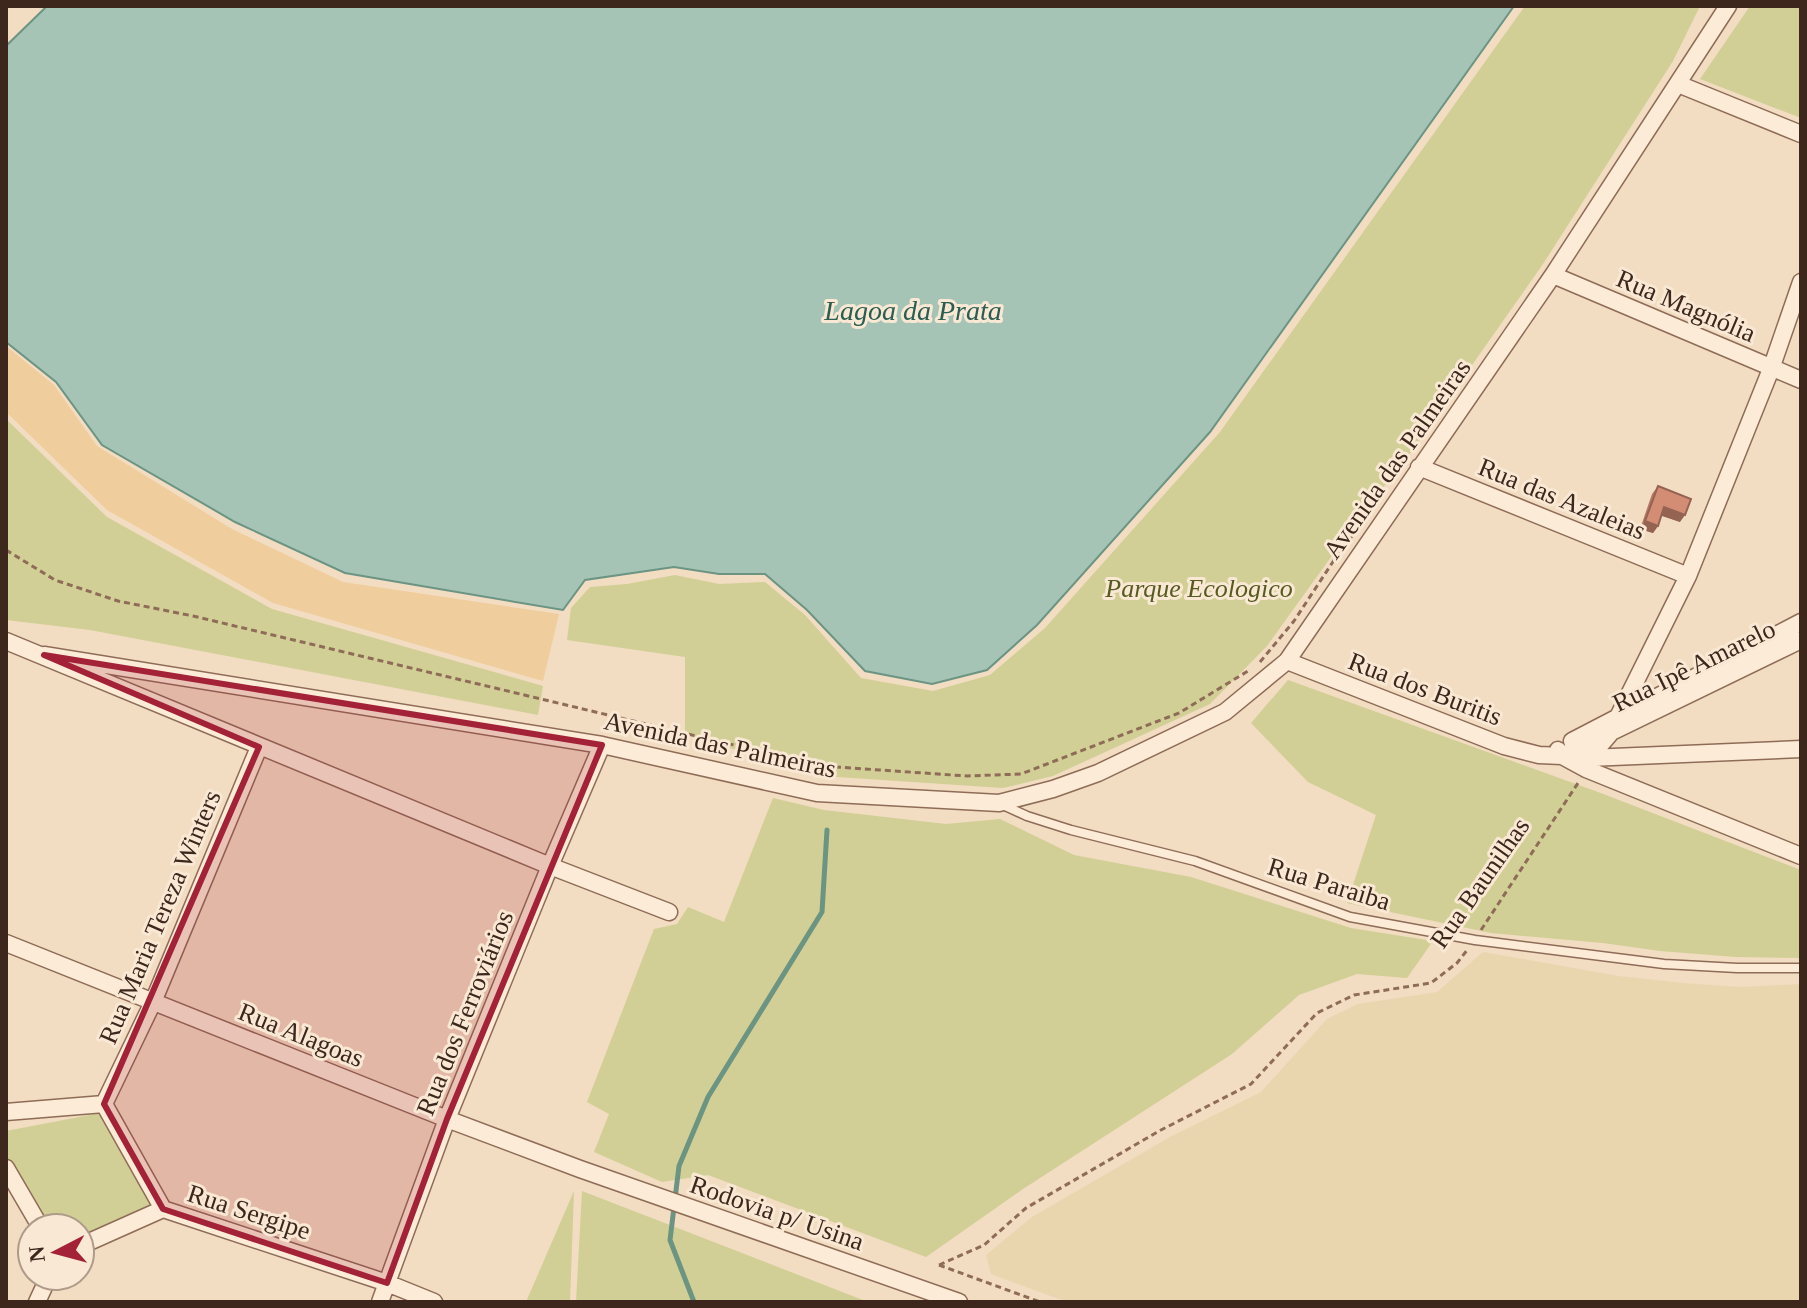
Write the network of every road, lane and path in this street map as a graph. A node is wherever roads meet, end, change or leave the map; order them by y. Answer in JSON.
{"nodes":[{"id":1,"x":1728,"y":6,"type":"edge"},
{"id":2,"x":1678,"y":84,"type":"junction"},
{"id":3,"x":1801,"y":134,"type":"edge"},
{"id":4,"x":1553,"y":275,"type":"junction"},
{"id":5,"x":1801,"y":282,"type":"edge"},
{"id":6,"x":1771,"y":369,"type":"junction"},
{"id":7,"x":1801,"y":380,"type":"edge"},
{"id":8,"x":1419,"y":467,"type":"junction"},
{"id":9,"x":1360,"y":526,"type":"dead end"},
{"id":10,"x":6,"y":550,"type":"edge"},
{"id":11,"x":1688,"y":576,"type":"junction"},
{"id":12,"x":1801,"y":622,"type":"edge"},
{"id":13,"x":1801,"y":640,"type":"edge"},
{"id":14,"x":6,"y":641,"type":"edge"},
{"id":15,"x":44,"y":655,"type":"junction"},
{"id":16,"x":1287,"y":661,"type":"junction"},
{"id":17,"x":1618,"y":717,"type":"junction"},
{"id":18,"x":1609,"y":735,"type":"junction"},
{"id":19,"x":602,"y":745,"type":"junction"},
{"id":20,"x":259,"y":747,"type":"junction"},
{"id":21,"x":1801,"y":749,"type":"edge"},
{"id":22,"x":1570,"y":754,"type":"junction"},
{"id":23,"x":999,"y":803,"type":"junction"},
{"id":24,"x":1801,"y":856,"type":"edge"},
{"id":25,"x":550,"y":866,"type":"junction"},
{"id":26,"x":669,"y":912,"type":"dead end"},
{"id":27,"x":1475,"y":940,"type":"junction"},
{"id":28,"x":6,"y":943,"type":"edge"},
{"id":29,"x":1801,"y":968,"type":"edge"},
{"id":30,"x":153,"y":1002,"type":"junction"},
{"id":31,"x":104,"y":1104,"type":"junction"},
{"id":32,"x":6,"y":1112,"type":"edge"},
{"id":33,"x":447,"y":1119,"type":"junction"},
{"id":34,"x":6,"y":1168,"type":"edge"},
{"id":35,"x":580,"y":1169,"type":"joint"},
{"id":36,"x":163,"y":1209,"type":"junction"},
{"id":37,"x":32,"y":1212,"type":"edge"},
{"id":38,"x":96,"y":1239,"type":"edge"},
{"id":39,"x":387,"y":1283,"type":"junction"},
{"id":40,"x":380,"y":1302,"type":"edge"},
{"id":41,"x":434,"y":1302,"type":"edge"},
{"id":42,"x":959,"y":1302,"type":"edge"},
{"id":43,"x":1040,"y":1302,"type":"edge"}],
"edges":[{"from":1,"to":2,"type":"street","name":"Avenida das Palmeiras"},
{"from":2,"to":3,"type":"street"},
{"from":2,"to":4,"type":"street","name":"Avenida das Palmeiras"},
{"from":4,"to":6,"type":"street","name":"Rua Magnólia"},
{"from":4,"to":8,"type":"street","name":"Avenida das Palmeiras"},
{"from":5,"to":6,"type":"street"},
{"from":6,"to":7,"type":"street","name":"Rua Magnólia"},
{"from":6,"to":11,"type":"street"},
{"from":8,"to":11,"type":"street","name":"Rua das Azaleias"},
{"from":8,"to":16,"type":"street","name":"Avenida das Palmeiras"},
{"from":9,"to":10,"type":"path"},
{"from":11,"to":17,"type":"street"},
{"from":12,"to":17,"type":"street","name":"Rua Ipê Amarelo"},
{"from":13,"to":18,"type":"street","name":"Rua Ipê Amarelo"},
{"from":14,"to":15,"type":"street"},
{"from":15,"to":19,"type":"street","name":"Avenida das Palmeiras"},
{"from":15,"to":20,"type":"street"},
{"from":16,"to":22,"type":"street","name":"Rua dos Buritis"},
{"from":16,"to":23,"type":"street","name":"Avenida das Palmeiras"},
{"from":17,"to":18,"type":"street"},
{"from":17,"to":22,"type":"street"},
{"from":18,"to":22,"type":"street"},
{"from":19,"to":23,"type":"street","name":"Avenida das Palmeiras"},
{"from":19,"to":25,"type":"street","name":"Rua dos Ferroviários"},
{"from":20,"to":25,"type":"street"},
{"from":20,"to":30,"type":"street","name":"Rua Maria Tereza Winters"},
{"from":21,"to":22,"type":"street"},
{"from":22,"to":24,"type":"street","name":"Rua dos Buritis"},
{"from":22,"to":27,"type":"path","name":"Rua Baunilhas"},
{"from":23,"to":27,"type":"lane","name":"Rua Paraiba"},
{"from":25,"to":26,"type":"street"},
{"from":25,"to":33,"type":"street","name":"Rua dos Ferroviários"},
{"from":27,"to":29,"type":"lane","name":"Rua Paraiba"},
{"from":27,"to":43,"type":"path","name":"Rua Baunilhas"},
{"from":28,"to":30,"type":"street","name":"Rua Alagoas"},
{"from":30,"to":31,"type":"street","name":"Rua Maria Tereza Winters"},
{"from":30,"to":33,"type":"street","name":"Rua Alagoas"},
{"from":31,"to":32,"type":"street"},
{"from":31,"to":36,"type":"street","name":"Rua Sergipe"},
{"from":33,"to":35,"type":"street","name":"Rua Alagoas"},
{"from":33,"to":39,"type":"street","name":"Rua dos Ferroviários"},
{"from":34,"to":37,"type":"street"},
{"from":35,"to":42,"type":"street","name":"Rodovia p/ Usina"},
{"from":36,"to":38,"type":"street"},
{"from":36,"to":39,"type":"street","name":"Rua Sergipe"},
{"from":39,"to":40,"type":"street","name":"Rua dos Ferroviários"},
{"from":39,"to":41,"type":"street","name":"Rua Sergipe"}]}
